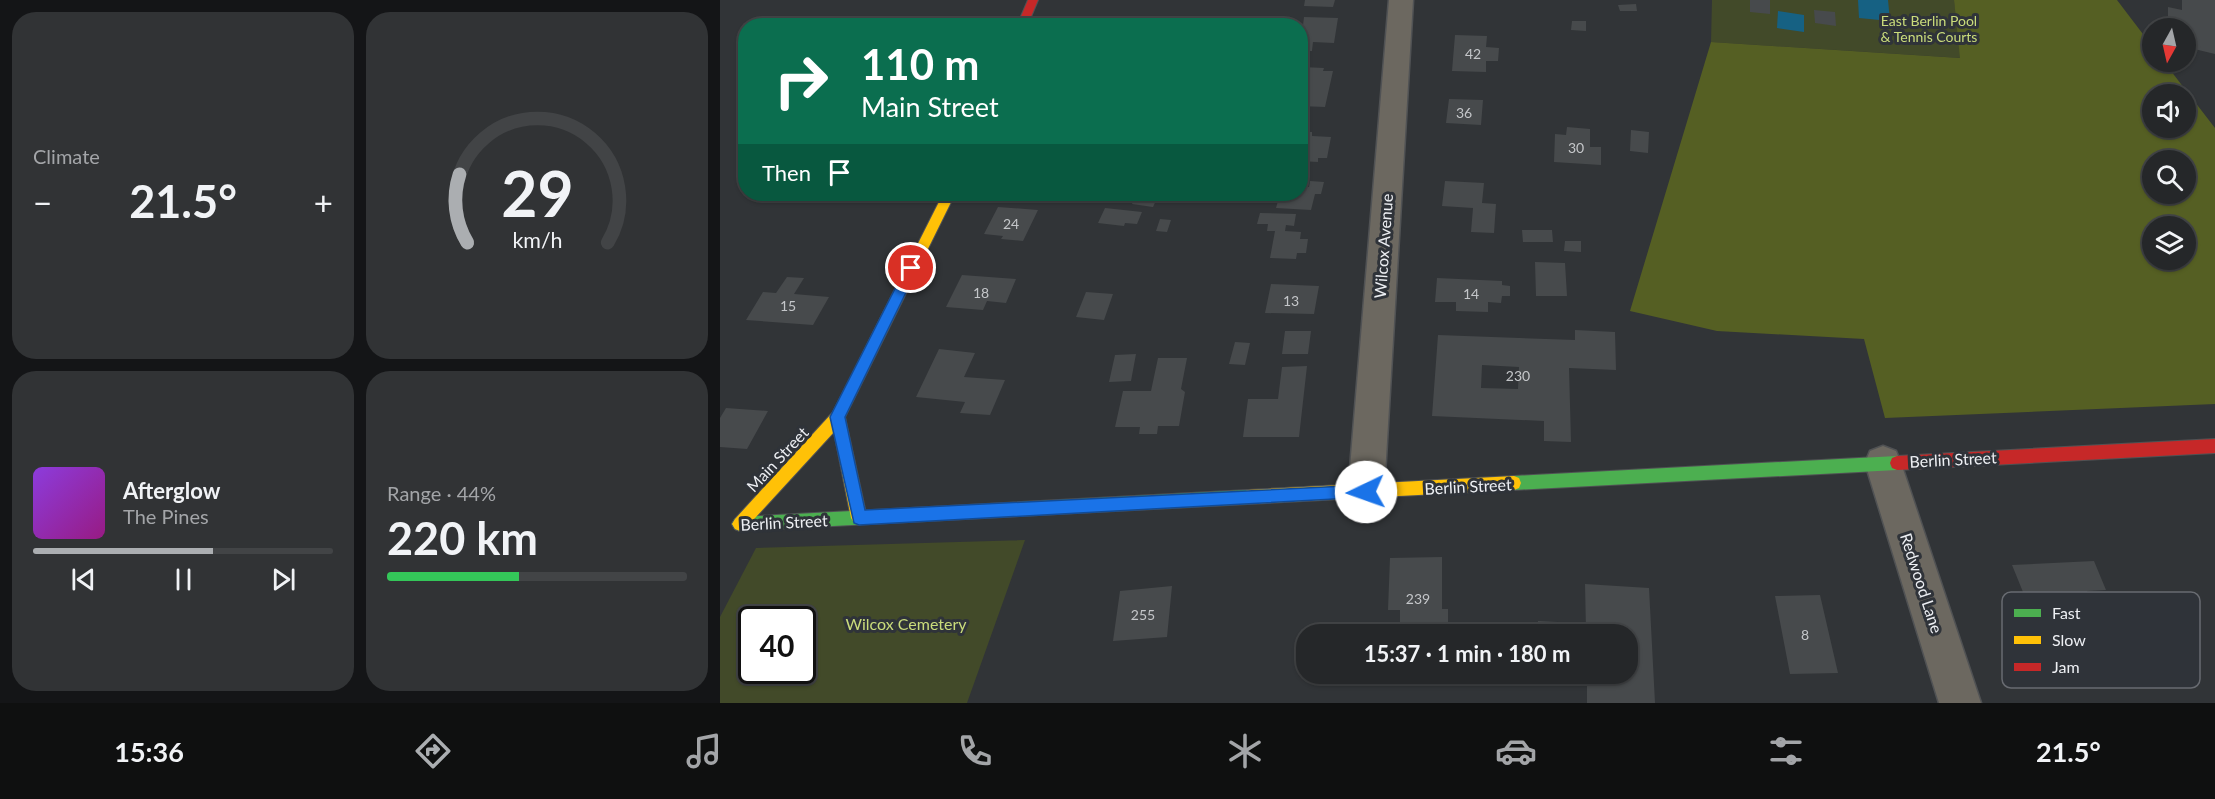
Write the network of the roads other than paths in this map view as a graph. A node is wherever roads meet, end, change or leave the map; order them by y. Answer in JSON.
{"nodes":[{"id":1,"x":1033,"y":0,"type":"edge"},
{"id":2,"x":1401,"y":0,"type":"edge"},
{"id":3,"x":1025,"y":18,"type":"edge"},
{"id":4,"x":946,"y":201,"type":"edge"},
{"id":5,"x":838,"y":417,"type":"junction"},
{"id":6,"x":2215,"y":446,"type":"edge"},
{"id":7,"x":1883,"y":463,"type":"junction"},
{"id":8,"x":1366,"y":492,"type":"junction"},
{"id":9,"x":859,"y":518,"type":"junction"},
{"id":10,"x":730,"y":524,"type":"edge"},
{"id":11,"x":1960,"y":703,"type":"edge"}],
"edges":[{"from":1,"to":3,"type":"street"},
{"from":2,"to":8,"type":"street","name":"Wilcox Avenue"},
{"from":4,"to":5,"type":"street","name":"Main Street"},
{"from":5,"to":9,"type":"street"},
{"from":5,"to":10,"type":"street","name":"Main Street"},
{"from":6,"to":7,"type":"street","name":"Berlin Street"},
{"from":7,"to":8,"type":"street","name":"Berlin Street"},
{"from":7,"to":11,"type":"street","name":"Redwood Lane"},
{"from":8,"to":9,"type":"street","name":"Berlin Street"},
{"from":9,"to":10,"type":"street","name":"Berlin Street"}]}
